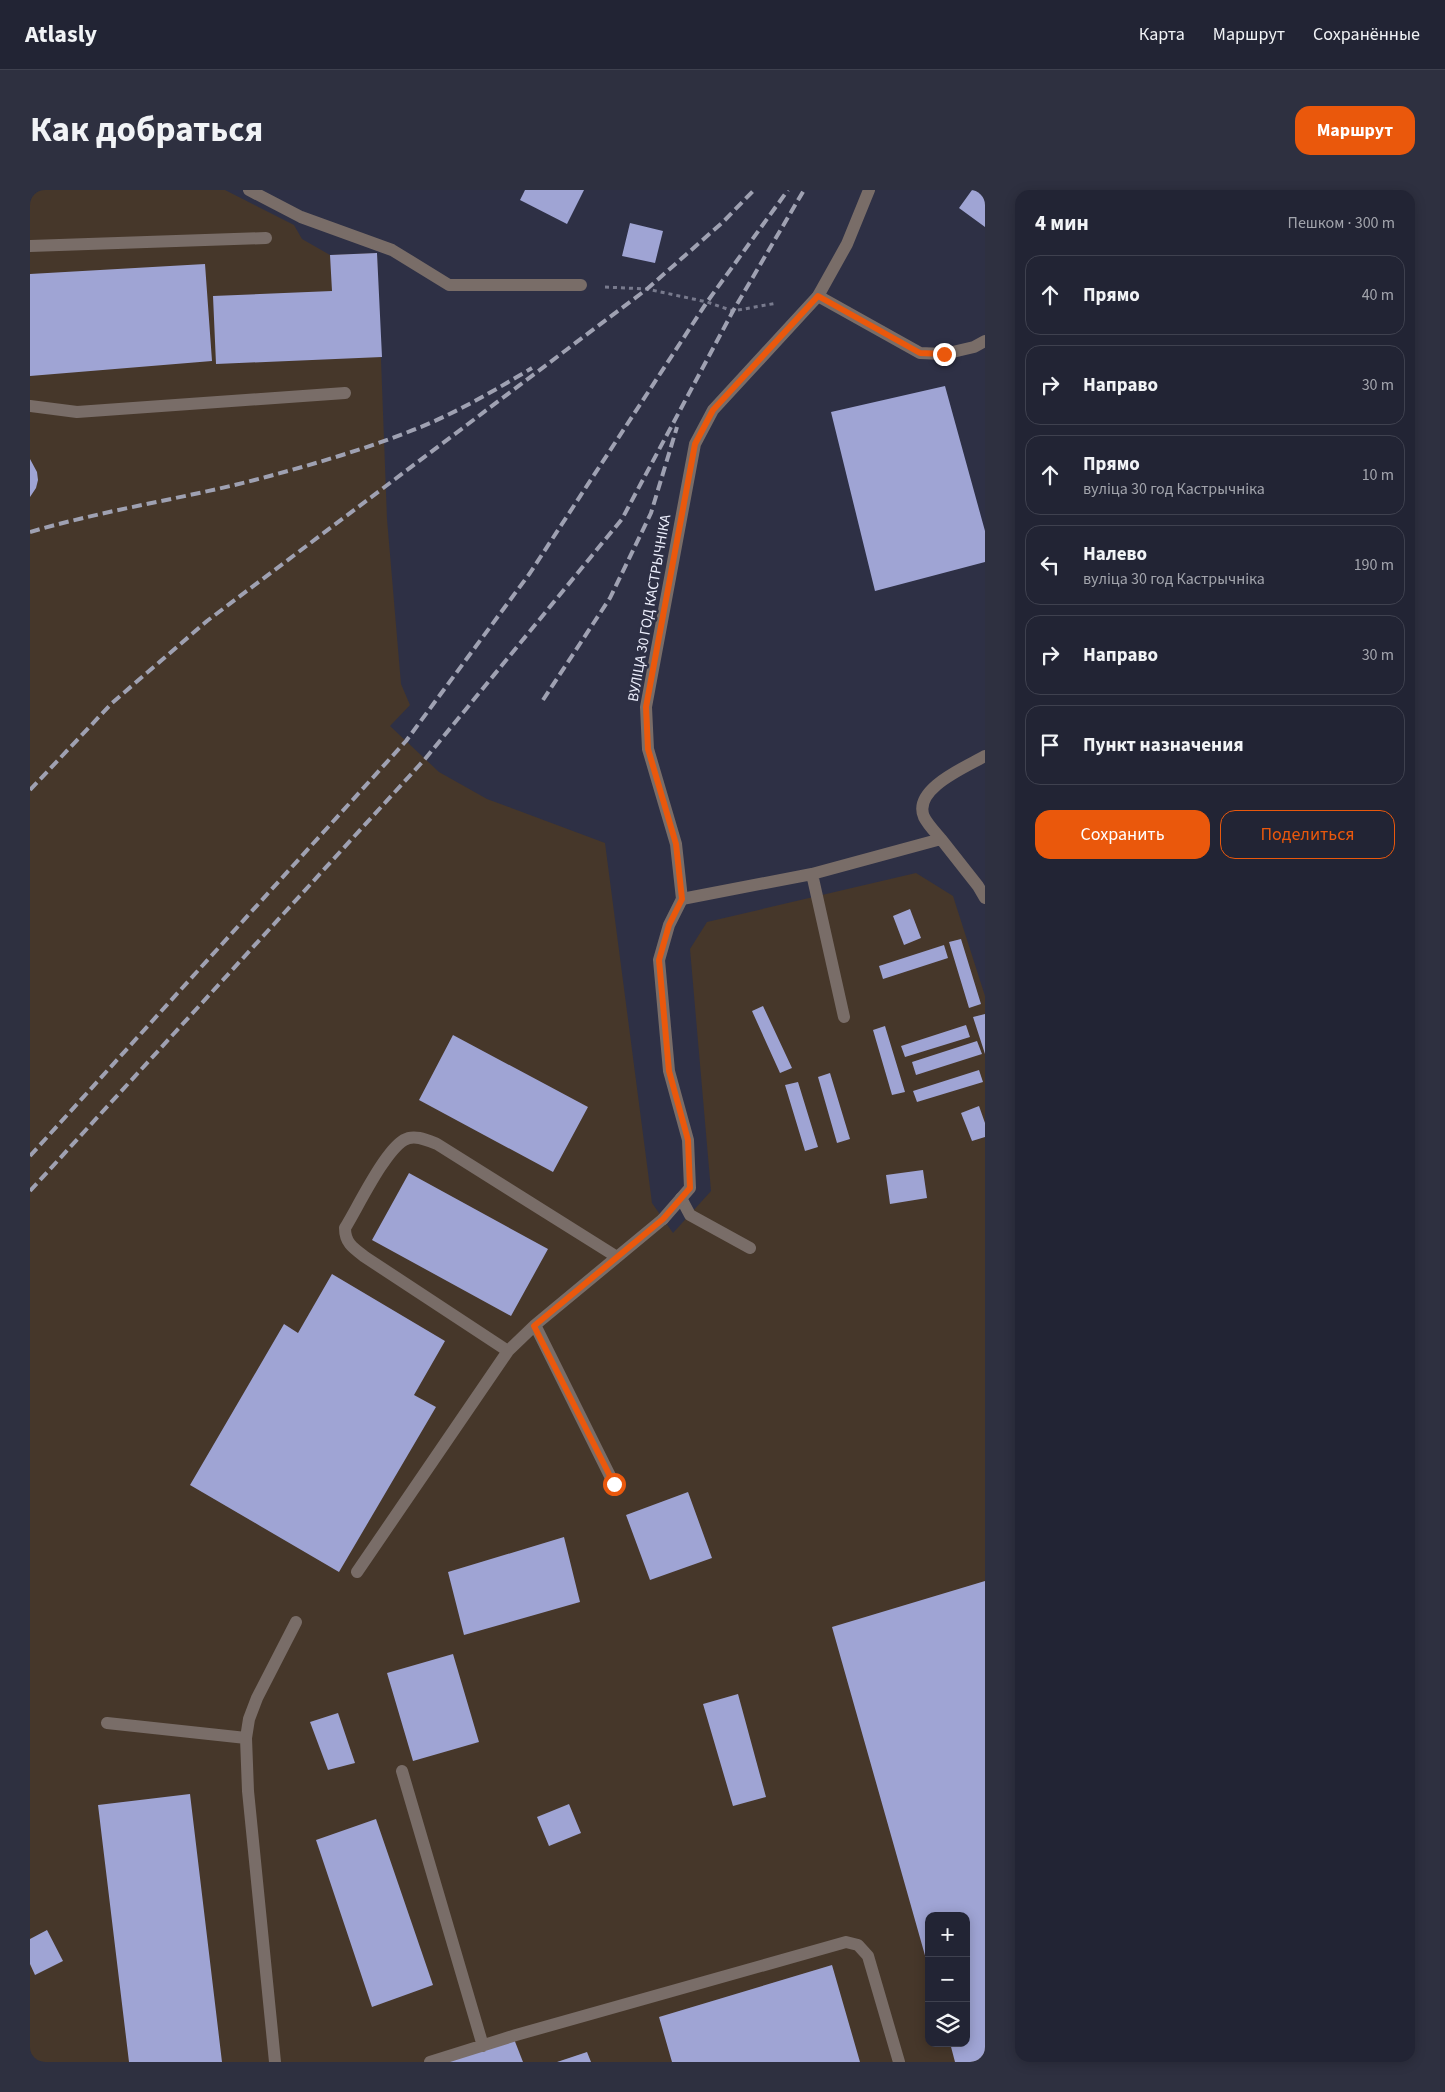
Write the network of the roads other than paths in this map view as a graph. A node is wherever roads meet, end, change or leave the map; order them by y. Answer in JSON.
{"nodes":[{"id":1,"x":249,"y":190,"type":"edge"},
{"id":2,"x":870,"y":190,"type":"edge"},
{"id":3,"x":266,"y":238,"type":"dead end"},
{"id":4,"x":30,"y":246,"type":"edge"},
{"id":5,"x":582,"y":285,"type":"road end"},
{"id":6,"x":818,"y":296,"type":"junction"},
{"id":7,"x":985,"y":341,"type":"edge"},
{"id":8,"x":345,"y":394,"type":"dead end"},
{"id":9,"x":30,"y":406,"type":"edge"},
{"id":10,"x":985,"y":756,"type":"edge"},
{"id":11,"x":941,"y":839,"type":"junction"},
{"id":12,"x":812,"y":874,"type":"junction"},
{"id":13,"x":985,"y":898,"type":"edge"},
{"id":14,"x":682,"y":899,"type":"junction"},
{"id":15,"x":844,"y":1017,"type":"dead end"},
{"id":16,"x":681,"y":1198,"type":"junction"},
{"id":17,"x":750,"y":1248,"type":"dead end"},
{"id":18,"x":617,"y":1257,"type":"junction"},
{"id":19,"x":534,"y":1326,"type":"junction"},
{"id":20,"x":508,"y":1351,"type":"junction"},
{"id":21,"x":614,"y":1484,"type":"dead end"},
{"id":22,"x":357,"y":1572,"type":"dead end"},
{"id":23,"x":296,"y":1622,"type":"dead end"},
{"id":24,"x":107,"y":1723,"type":"dead end"},
{"id":25,"x":246,"y":1738,"type":"junction"},
{"id":26,"x":402,"y":1771,"type":"dead end"},
{"id":27,"x":483,"y":2046,"type":"junction"},
{"id":28,"x":275,"y":2062,"type":"edge"},
{"id":29,"x":430,"y":2062,"type":"edge"},
{"id":30,"x":899,"y":2062,"type":"edge"}],
"edges":[{"from":1,"to":5,"type":"street"},
{"from":2,"to":6,"type":"street","name":"ВУЛІЦА 30 ГОД КАСТРЫЧНІКА"},
{"from":3,"to":4,"type":"street"},
{"from":6,"to":7,"type":"street"},
{"from":6,"to":14,"type":"street","name":"ВУЛІЦА 30 ГОД КАСТРЫЧНІКА"},
{"from":8,"to":9,"type":"street"},
{"from":10,"to":11,"type":"street"},
{"from":11,"to":12,"type":"street"},
{"from":11,"to":13,"type":"street"},
{"from":12,"to":14,"type":"street"},
{"from":12,"to":15,"type":"street"},
{"from":14,"to":16,"type":"street"},
{"from":16,"to":17,"type":"street"},
{"from":16,"to":18,"type":"street"},
{"from":18,"to":19,"type":"street"},
{"from":18,"to":20,"type":"street"},
{"from":19,"to":20,"type":"street"},
{"from":19,"to":21,"type":"street"},
{"from":20,"to":22,"type":"street"},
{"from":23,"to":25,"type":"street"},
{"from":24,"to":25,"type":"street"},
{"from":25,"to":28,"type":"street"},
{"from":26,"to":27,"type":"street"},
{"from":27,"to":29,"type":"street"},
{"from":27,"to":30,"type":"street"}]}
